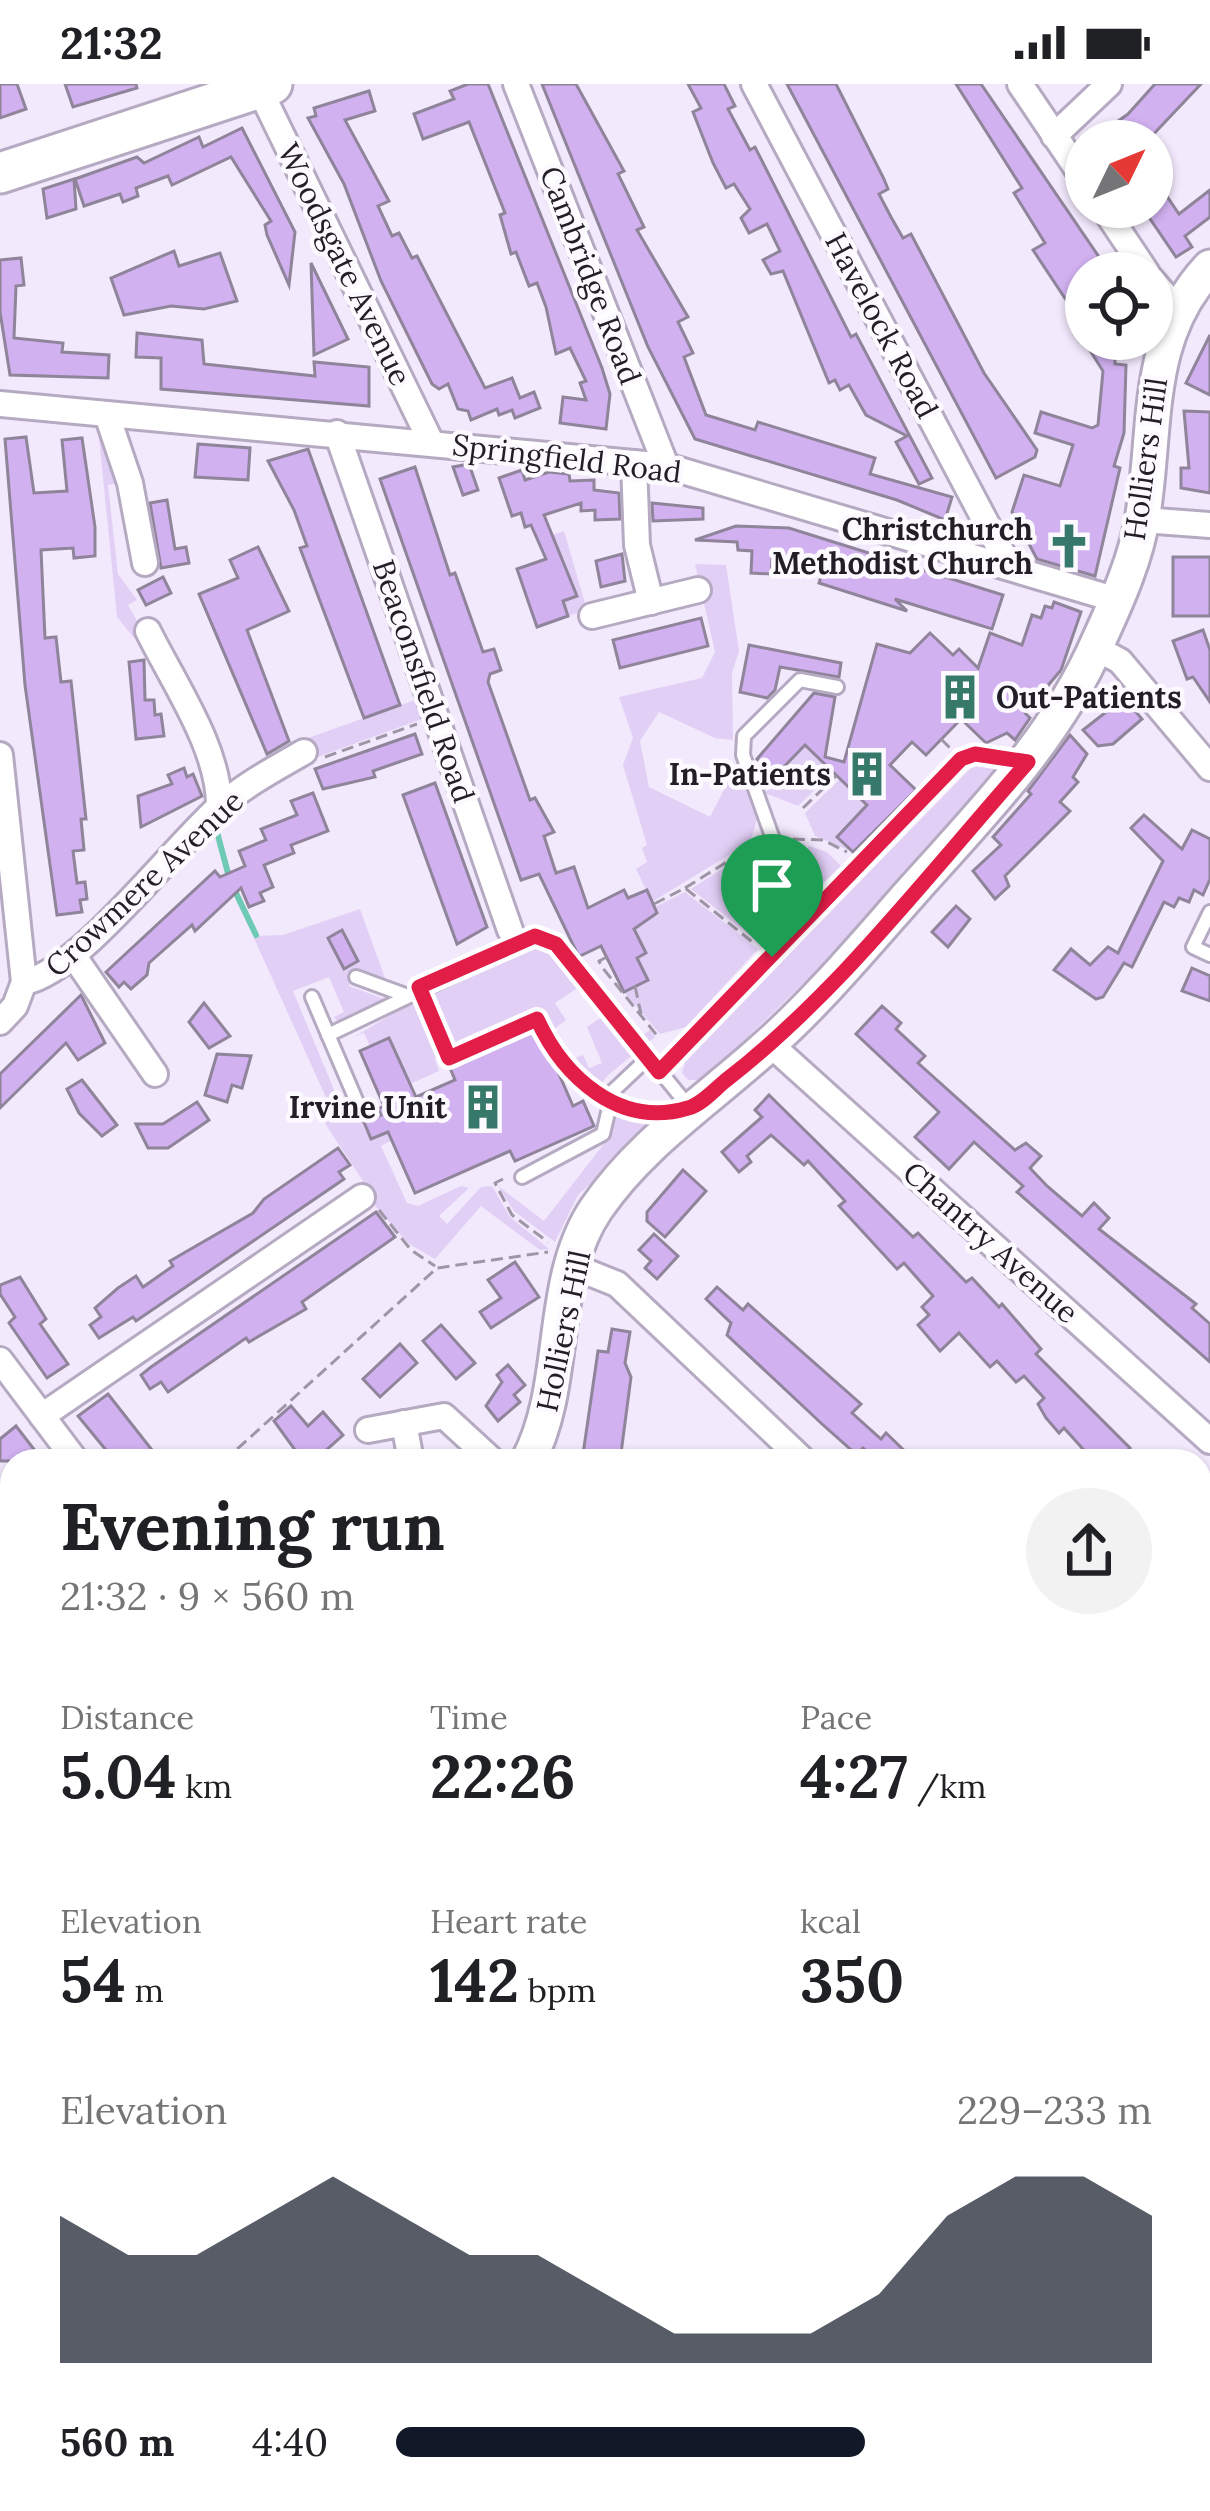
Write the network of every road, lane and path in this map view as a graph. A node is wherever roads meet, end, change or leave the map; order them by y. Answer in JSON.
{"nodes":[{"id":1,"x":516,"y":84,"type":"edge"},
{"id":2,"x":754,"y":84,"type":"edge"},
{"id":3,"x":1020,"y":84,"type":"edge"},
{"id":4,"x":1109,"y":84,"type":"edge"},
{"id":5,"x":266,"y":86,"type":"edge"},
{"id":6,"x":1054,"y":136,"type":"junction"},
{"id":7,"x":1065,"y":152,"type":"edge"},
{"id":8,"x":0,"y":173,"type":"edge"},
{"id":9,"x":1210,"y":267,"type":"edge"},
{"id":10,"x":1173,"y":304,"type":"edge"},
{"id":11,"x":1178,"y":310,"type":"junction"},
{"id":12,"x":0,"y":404,"type":"edge"},
{"id":13,"x":107,"y":415,"type":"junction"},
{"id":14,"x":337,"y":433,"type":"junction"},
{"id":15,"x":430,"y":440,"type":"junction"},
{"id":16,"x":634,"y":463,"type":"junction"},
{"id":17,"x":666,"y":466,"type":"junction"},
{"id":18,"x":1143,"y":520,"type":"junction"},
{"id":19,"x":1210,"y":525,"type":"edge"},
{"id":20,"x":145,"y":563,"type":"dead end"},
{"id":21,"x":1009,"y":566,"type":"junction"},
{"id":22,"x":698,"y":590,"type":"dead end"},
{"id":23,"x":1117,"y":601,"type":"junction"},
{"id":24,"x":651,"y":602,"type":"junction"},
{"id":25,"x":592,"y":616,"type":"dead end"},
{"id":26,"x":148,"y":631,"type":"dead end"},
{"id":27,"x":1096,"y":648,"type":"junction"},
{"id":28,"x":837,"y":687,"type":"dead end"},
{"id":29,"x":436,"y":717,"type":"junction"},
{"id":30,"x":304,"y":752,"type":"joint"},
{"id":31,"x":0,"y":755,"type":"edge"},
{"id":32,"x":1028,"y":762,"type":"junction"},
{"id":33,"x":1210,"y":768,"type":"edge"},
{"id":34,"x":836,"y":776,"type":"dead end"},
{"id":35,"x":218,"y":807,"type":"junction"},
{"id":36,"x":803,"y":808,"type":"dead end"},
{"id":37,"x":654,"y":904,"type":"dead end"},
{"id":38,"x":1210,"y":912,"type":"edge"},
{"id":39,"x":510,"y":930,"type":"dead end"},
{"id":40,"x":794,"y":934,"type":"junction"},
{"id":41,"x":73,"y":955,"type":"junction"},
{"id":42,"x":1210,"y":955,"type":"edge"},
{"id":43,"x":607,"y":957,"type":"dead end"},
{"id":44,"x":772,"y":957,"type":"junction"},
{"id":45,"x":16,"y":972,"type":"edge"},
{"id":46,"x":356,"y":977,"type":"dead end"},
{"id":47,"x":635,"y":986,"type":"dead end"},
{"id":48,"x":419,"y":987,"type":"junction"},
{"id":49,"x":404,"y":994,"type":"junction"},
{"id":50,"x":312,"y":997,"type":"dead end"},
{"id":51,"x":641,"y":1015,"type":"junction"},
{"id":52,"x":0,"y":1022,"type":"edge"},
{"id":53,"x":328,"y":1035,"type":"junction"},
{"id":54,"x":659,"y":1038,"type":"dead end"},
{"id":55,"x":770,"y":1044,"type":"junction"},
{"id":56,"x":648,"y":1058,"type":"junction"},
{"id":57,"x":659,"y":1072,"type":"junction"},
{"id":58,"x":155,"y":1074,"type":"dead end"},
{"id":59,"x":607,"y":1103,"type":"junction"},
{"id":60,"x":358,"y":1107,"type":"dead end"},
{"id":61,"x":690,"y":1108,"type":"junction"},
{"id":62,"x":518,"y":1176,"type":"joint"},
{"id":63,"x":362,"y":1197,"type":"joint"},
{"id":64,"x":572,"y":1265,"type":"junction"},
{"id":65,"x":437,"y":1268,"type":"junction"},
{"id":66,"x":4,"y":1372,"type":"edge"},
{"id":67,"x":42,"y":1416,"type":"junction"},
{"id":68,"x":404,"y":1423,"type":"junction"},
{"id":69,"x":368,"y":1430,"type":"dead end"},
{"id":70,"x":1210,"y":1441,"type":"edge"},
{"id":71,"x":67,"y":1449,"type":"edge"},
{"id":72,"x":237,"y":1449,"type":"edge"},
{"id":73,"x":409,"y":1449,"type":"edge"},
{"id":74,"x":482,"y":1449,"type":"edge"},
{"id":75,"x":532,"y":1449,"type":"edge"},
{"id":76,"x":791,"y":1449,"type":"edge"}],
"edges":[{"from":1,"to":17,"type":"street","name":"Cambridge Road"},
{"from":2,"to":21,"type":"street","name":"Havelock Road"},
{"from":3,"to":6,"type":"street"},
{"from":4,"to":6,"type":"street"},
{"from":5,"to":8,"type":"main road"},
{"from":5,"to":15,"type":"street","name":"Woodsgate Avenue"},
{"from":6,"to":7,"type":"street"},
{"from":9,"to":11,"type":"main road","name":"Holliers Hill"},
{"from":10,"to":11,"type":"street"},
{"from":11,"to":18,"type":"main road","name":"Holliers Hill"},
{"from":12,"to":13,"type":"street","name":"Springfield Road"},
{"from":13,"to":14,"type":"street","name":"Springfield Road"},
{"from":13,"to":20,"type":"street"},
{"from":14,"to":15,"type":"street","name":"Springfield Road"},
{"from":14,"to":29,"type":"street","name":"Beaconsfield Road"},
{"from":15,"to":16,"type":"street","name":"Springfield Road"},
{"from":16,"to":17,"type":"street","name":"Springfield Road"},
{"from":16,"to":24,"type":"street"},
{"from":17,"to":21,"type":"street","name":"Springfield Road"},
{"from":18,"to":19,"type":"street"},
{"from":18,"to":23,"type":"main road","name":"Holliers Hill"},
{"from":21,"to":23,"type":"street","name":"Springfield Road"},
{"from":22,"to":24,"type":"street"},
{"from":23,"to":27,"type":"main road","name":"Holliers Hill"},
{"from":24,"to":25,"type":"street"},
{"from":26,"to":35,"type":"street"},
{"from":27,"to":32,"type":"main road","name":"Holliers Hill"},
{"from":27,"to":33,"type":"street"},
{"from":28,"to":40,"type":"lane"},
{"from":29,"to":30,"type":"path"},
{"from":29,"to":39,"type":"street","name":"Beaconsfield Road"},
{"from":30,"to":35,"type":"street","name":"Crowmere Avenue"},
{"from":31,"to":45,"type":"street"},
{"from":32,"to":40,"type":"lane"},
{"from":32,"to":55,"type":"main road","name":"Holliers Hill"},
{"from":34,"to":36,"type":"path"},
{"from":35,"to":41,"type":"street","name":"Crowmere Avenue"},
{"from":37,"to":44,"type":"path"},
{"from":38,"to":42,"type":"lane"},
{"from":40,"to":44,"type":"lane"},
{"from":41,"to":45,"type":"street","name":"Crowmere Avenue"},
{"from":41,"to":58,"type":"street"},
{"from":43,"to":51,"type":"path"},
{"from":44,"to":57,"type":"lane"},
{"from":45,"to":52,"type":"street","name":"Crowmere Avenue"},
{"from":46,"to":49,"type":"lane"},
{"from":47,"to":51,"type":"path"},
{"from":48,"to":49,"type":"lane"},
{"from":48,"to":56,"type":"lane"},
{"from":48,"to":59,"type":"path"},
{"from":49,"to":53,"type":"lane"},
{"from":50,"to":53,"type":"lane"},
{"from":51,"to":54,"type":"path"},
{"from":53,"to":60,"type":"lane"},
{"from":55,"to":61,"type":"main road","name":"Holliers Hill"},
{"from":55,"to":70,"type":"street","name":"Chantry Avenue"},
{"from":56,"to":57,"type":"lane"},
{"from":56,"to":59,"type":"lane"},
{"from":57,"to":61,"type":"lane"},
{"from":59,"to":61,"type":"path"},
{"from":59,"to":62,"type":"lane"},
{"from":61,"to":64,"type":"main road","name":"Holliers Hill"},
{"from":62,"to":65,"type":"path"},
{"from":63,"to":65,"type":"path"},
{"from":63,"to":67,"type":"street"},
{"from":64,"to":75,"type":"main road","name":"Holliers Hill"},
{"from":64,"to":76,"type":"street"},
{"from":65,"to":72,"type":"path"},
{"from":66,"to":67,"type":"street"},
{"from":67,"to":71,"type":"street"},
{"from":68,"to":69,"type":"street"},
{"from":68,"to":73,"type":"street"},
{"from":68,"to":74,"type":"street"}]}
